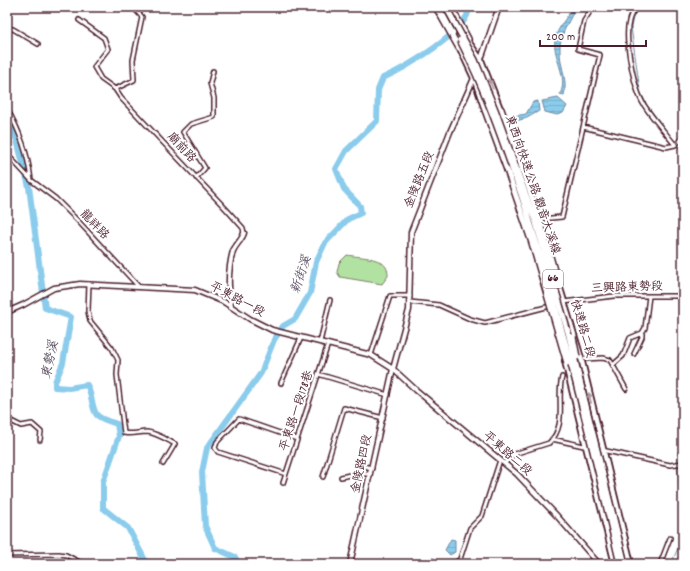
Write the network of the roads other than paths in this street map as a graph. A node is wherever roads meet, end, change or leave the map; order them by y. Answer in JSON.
{"nodes":[{"id":1,"x":133,"y":7,"type":"edge"},
{"id":2,"x":437,"y":7,"type":"edge"},
{"id":3,"x":443,"y":7,"type":"edge"},
{"id":4,"x":449,"y":7,"type":"edge"},
{"id":5,"x":499,"y":7,"type":"edge"},
{"id":6,"x":594,"y":7,"type":"edge"},
{"id":7,"x":636,"y":7,"type":"edge"},
{"id":8,"x":79,"y":20,"type":"dead end"},
{"id":9,"x":7,"y":29,"type":"edge"},
{"id":10,"x":466,"y":36,"type":"joint"},
{"id":11,"x":38,"y":44,"type":"dead end"},
{"id":12,"x":459,"y":48,"type":"joint"},
{"id":13,"x":481,"y":60,"type":"junction"},
{"id":14,"x":214,"y":71,"type":"dead end"},
{"id":15,"x":474,"y":78,"type":"junction"},
{"id":16,"x":115,"y":90,"type":"junction"},
{"id":17,"x":7,"y":109,"type":"edge"},
{"id":18,"x":501,"y":109,"type":"junction"},
{"id":19,"x":485,"y":110,"type":"junction"},
{"id":20,"x":583,"y":127,"type":"junction"},
{"id":21,"x":683,"y":138,"type":"edge"},
{"id":22,"x":674,"y":145,"type":"junction"},
{"id":23,"x":7,"y":154,"type":"edge"},
{"id":24,"x":196,"y":178,"type":"junction"},
{"id":25,"x":32,"y":180,"type":"junction"},
{"id":26,"x":542,"y":219,"type":"dead end"},
{"id":27,"x":244,"y":233,"type":"joint"},
{"id":28,"x":89,"y":284,"type":"junction"},
{"id":29,"x":139,"y":287,"type":"junction"},
{"id":30,"x":410,"y":296,"type":"junction"},
{"id":31,"x":649,"y":296,"type":"junction"},
{"id":32,"x":683,"y":296,"type":"edge"},
{"id":33,"x":330,"y":300,"type":"dead end"},
{"id":34,"x":410,"y":302,"type":"junction"},
{"id":35,"x":564,"y":302,"type":"junction"},
{"id":36,"x":552,"y":306,"type":"junction"},
{"id":37,"x":231,"y":307,"type":"junction"},
{"id":38,"x":7,"y":312,"type":"edge"},
{"id":39,"x":642,"y":333,"type":"junction"},
{"id":40,"x":301,"y":338,"type":"junction"},
{"id":41,"x":320,"y":342,"type":"junction"},
{"id":42,"x":328,"y":344,"type":"junction"},
{"id":43,"x":634,"y":354,"type":"dead end"},
{"id":44,"x":371,"y":355,"type":"junction"},
{"id":45,"x":585,"y":359,"type":"dead end"},
{"id":46,"x":614,"y":364,"type":"junction"},
{"id":47,"x":393,"y":369,"type":"junction"},
{"id":48,"x":318,"y":374,"type":"junction"},
{"id":49,"x":562,"y":377,"type":"dead end"},
{"id":50,"x":281,"y":383,"type":"dead end"},
{"id":51,"x":626,"y":389,"type":"dead end"},
{"id":52,"x":580,"y":392,"type":"junction"},
{"id":53,"x":388,"y":395,"type":"junction"},
{"id":54,"x":383,"y":418,"type":"junction"},
{"id":55,"x":7,"y":422,"type":"edge"},
{"id":56,"x":297,"y":439,"type":"junction"},
{"id":57,"x":40,"y":440,"type":"dead end"},
{"id":58,"x":552,"y":440,"type":"junction"},
{"id":59,"x":586,"y":447,"type":"junction"},
{"id":60,"x":602,"y":449,"type":"junction"},
{"id":61,"x":500,"y":460,"type":"junction"},
{"id":62,"x":505,"y":463,"type":"junction"},
{"id":63,"x":683,"y":463,"type":"edge"},
{"id":64,"x":163,"y":464,"type":"dead end"},
{"id":65,"x":359,"y":465,"type":"dead end"},
{"id":66,"x":372,"y":468,"type":"junction"},
{"id":67,"x":286,"y":474,"type":"junction"},
{"id":68,"x":370,"y":474,"type":"junction"},
{"id":69,"x":323,"y":477,"type":"dead end"},
{"id":70,"x":341,"y":477,"type":"dead end"},
{"id":71,"x":283,"y":483,"type":"dead end"},
{"id":72,"x":670,"y":538,"type":"dead end"},
{"id":73,"x":7,"y":555,"type":"edge"},
{"id":74,"x":432,"y":562,"type":"edge"},
{"id":75,"x":83,"y":564,"type":"edge"},
{"id":76,"x":350,"y":564,"type":"edge"},
{"id":77,"x":438,"y":564,"type":"edge"},
{"id":78,"x":454,"y":564,"type":"edge"},
{"id":79,"x":599,"y":564,"type":"edge"},
{"id":80,"x":615,"y":564,"type":"edge"},
{"id":81,"x":620,"y":564,"type":"edge"},
{"id":82,"x":625,"y":564,"type":"edge"},
{"id":83,"x":631,"y":564,"type":"edge"},
{"id":84,"x":660,"y":564,"type":"edge"}],
"edges":[{"from":1,"to":16,"type":"street"},
{"from":2,"to":12,"type":"highway"},
{"from":3,"to":52,"type":"highway","name":"東西向快速公路 觀音大溪線","number":"66","bridge":true},
{"from":4,"to":10,"type":"highway"},
{"from":4,"to":52,"type":"highway","name":"東西向快速公路 觀音大溪線","number":"66","bridge":true},
{"from":5,"to":13,"type":"street","name":"金陵路五段"},
{"from":6,"to":20,"type":"street"},
{"from":7,"to":22,"type":"street"},
{"from":8,"to":16,"type":"street","name":"廟前路"},
{"from":9,"to":11,"type":"street"},
{"from":10,"to":13,"type":"main road","number":"66"},
{"from":12,"to":15,"type":"main road","number":"66"},
{"from":13,"to":15,"type":"street","name":"金陵路五段"},
{"from":18,"to":13,"type":"main road","name":"快速路二段","number":"66","one_way":true},
{"from":14,"to":24,"type":"street"},
{"from":15,"to":19,"type":"main road","name":"快速路二段","number":"66"},
{"from":15,"to":30,"type":"street","name":"金陵路五段"},
{"from":16,"to":24,"type":"street","name":"廟前路"},
{"from":17,"to":25,"type":"street"},
{"from":18,"to":35,"type":"main road","name":"快速路二段","number":"66"},
{"from":18,"to":52,"type":"highway","bridge":true},
{"from":19,"to":36,"type":"main road","name":"快速路二段","number":"66"},
{"from":19,"to":52,"type":"highway","bridge":true},
{"from":20,"to":22,"type":"street"},
{"from":20,"to":26,"type":"street"},
{"from":21,"to":22,"type":"street"},
{"from":23,"to":25,"type":"street","name":"龍祥路"},
{"from":24,"to":27,"type":"street","name":"廟前路"},
{"from":25,"to":29,"type":"street","name":"龍祥路"},
{"from":27,"to":37,"type":"street","name":"廟前路"},
{"from":28,"to":29,"type":"street","name":"平東路一段"},
{"from":28,"to":38,"type":"street","name":"平東路一段"},
{"from":28,"to":64,"type":"street"},
{"from":29,"to":37,"type":"street","name":"平東路一段"},
{"from":30,"to":34,"type":"street","name":"金陵路五段"},
{"from":30,"to":44,"type":"street"},
{"from":31,"to":32,"type":"street","name":"三興路東勢段"},
{"from":31,"to":35,"type":"street","name":"三興路東勢段"},
{"from":31,"to":39,"type":"street"},
{"from":33,"to":41,"type":"street"},
{"from":34,"to":36,"type":"street","name":"三興路東勢段"},
{"from":34,"to":47,"type":"street","name":"金陵路五段"},
{"from":35,"to":36,"type":"street","name":"三興路東勢段"},
{"from":60,"to":35,"type":"main road","name":"快速路二段","number":"66","one_way":true},
{"from":36,"to":59,"type":"main road","name":"快速路二段","number":"66"},
{"from":37,"to":40,"type":"street","name":"平東路一段"},
{"from":39,"to":43,"type":"street"},
{"from":39,"to":46,"type":"street"},
{"from":40,"to":41,"type":"street","name":"平東路一段"},
{"from":40,"to":50,"type":"street"},
{"from":41,"to":42,"type":"street","name":"平東路一段"},
{"from":42,"to":44,"type":"street","name":"平東路一段"},
{"from":42,"to":48,"type":"street","name":"平東路一段178巷"},
{"from":44,"to":47,"type":"street","name":"平東路一段"},
{"from":45,"to":46,"type":"street"},
{"from":46,"to":51,"type":"street"},
{"from":47,"to":53,"type":"street","name":"金陵路四段"},
{"from":47,"to":61,"type":"street","name":"平東路二段"},
{"from":48,"to":53,"type":"street"},
{"from":48,"to":56,"type":"street","name":"平東路一段178巷"},
{"from":49,"to":58,"type":"street"},
{"from":52,"to":81,"type":"highway","name":"東西向快速公路 觀音大溪線","number":"66","bridge":true},
{"from":52,"to":82,"type":"highway","name":"東西向快速公路 觀音大溪線","number":"66","bridge":true},
{"from":53,"to":54,"type":"street","name":"金陵路四段"},
{"from":54,"to":66,"type":"street","name":"金陵路四段"},
{"from":54,"to":69,"type":"street"},
{"from":55,"to":57,"type":"street"},
{"from":56,"to":67,"type":"street","name":"平東路一段178巷"},
{"from":56,"to":67,"type":"street"},
{"from":58,"to":59,"type":"street"},
{"from":58,"to":62,"type":"street"},
{"from":59,"to":60,"type":"street"},
{"from":59,"to":80,"type":"main road","name":"快速路二段","number":"66"},
{"from":60,"to":63,"type":"street"},
{"from":60,"to":83,"type":"main road","name":"快速路二段","number":"66"},
{"from":61,"to":62,"type":"street","name":"平東路二段"},
{"from":61,"to":78,"type":"street"},
{"from":62,"to":79,"type":"street","name":"平東路二段"},
{"from":65,"to":66,"type":"street"},
{"from":66,"to":68,"type":"street","name":"金陵路四段"},
{"from":67,"to":71,"type":"street","name":"平東路一段178巷"},
{"from":68,"to":70,"type":"street"},
{"from":68,"to":76,"type":"street","name":"金陵路四段"},
{"from":72,"to":84,"type":"street"},
{"from":73,"to":75,"type":"street"},
{"from":74,"to":77,"type":"street"}]}
